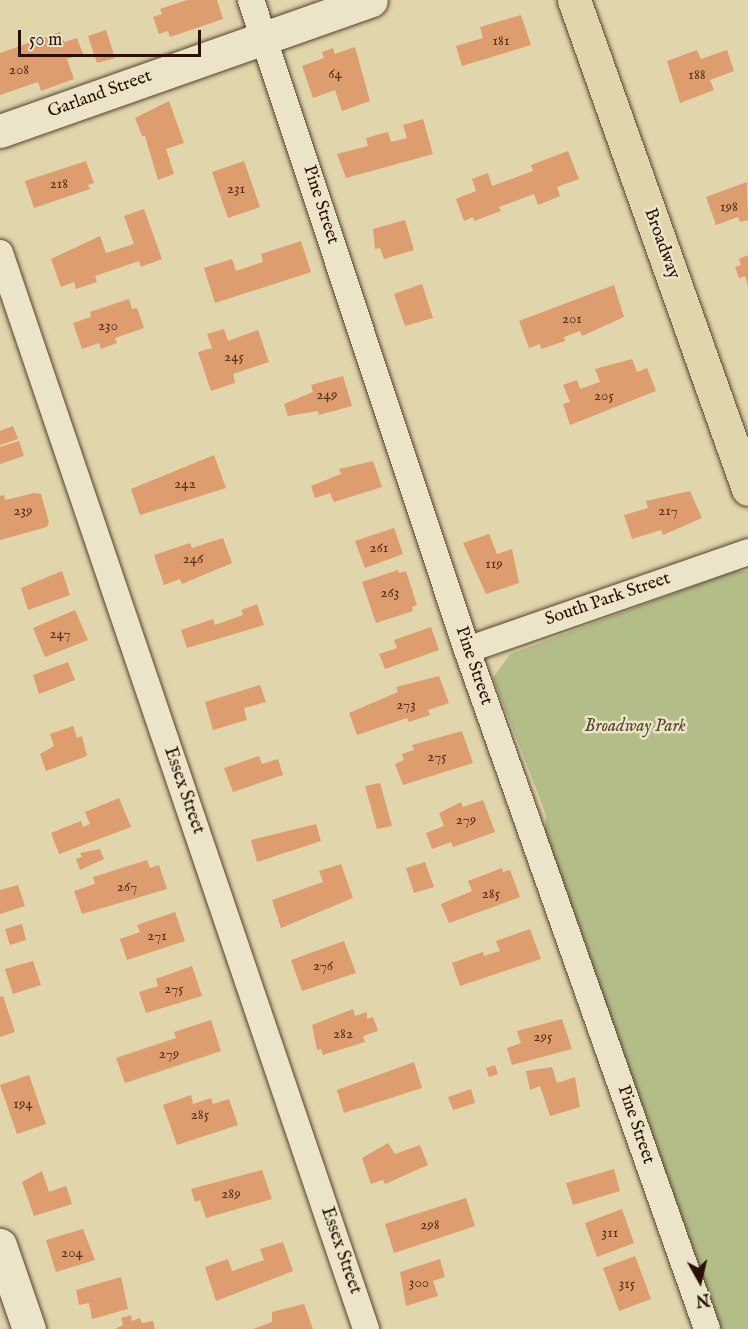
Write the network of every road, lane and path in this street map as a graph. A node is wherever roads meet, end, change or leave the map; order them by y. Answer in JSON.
{"nodes":[{"id":1,"x":251,"y":0,"type":"edge"},
{"id":2,"x":371,"y":0,"type":"edge"},
{"id":3,"x":574,"y":0,"type":"edge"},
{"id":4,"x":264,"y":36,"type":"junction"},
{"id":5,"x":0,"y":131,"type":"edge"},
{"id":6,"x":0,"y":253,"type":"edge"},
{"id":7,"x":748,"y":489,"type":"edge"},
{"id":8,"x":748,"y":552,"type":"edge"},
{"id":9,"x":467,"y":650,"type":"junction"},
{"id":10,"x":0,"y":1245,"type":"edge"},
{"id":11,"x":29,"y":1329,"type":"edge"},
{"id":12,"x":366,"y":1329,"type":"edge"},
{"id":13,"x":706,"y":1329,"type":"edge"}],
"edges":[{"from":1,"to":4,"type":"street","name":"Pine Street"},
{"from":2,"to":4,"type":"street","name":"Garland Street"},
{"from":3,"to":7,"type":"main road","name":"Broadway"},
{"from":4,"to":5,"type":"street","name":"Garland Street"},
{"from":4,"to":9,"type":"street","name":"Pine Street"},
{"from":6,"to":12,"type":"street","name":"Essex Street"},
{"from":8,"to":9,"type":"street","name":"South Park Street"},
{"from":9,"to":13,"type":"street","name":"Pine Street"},
{"from":10,"to":11,"type":"street"}]}
